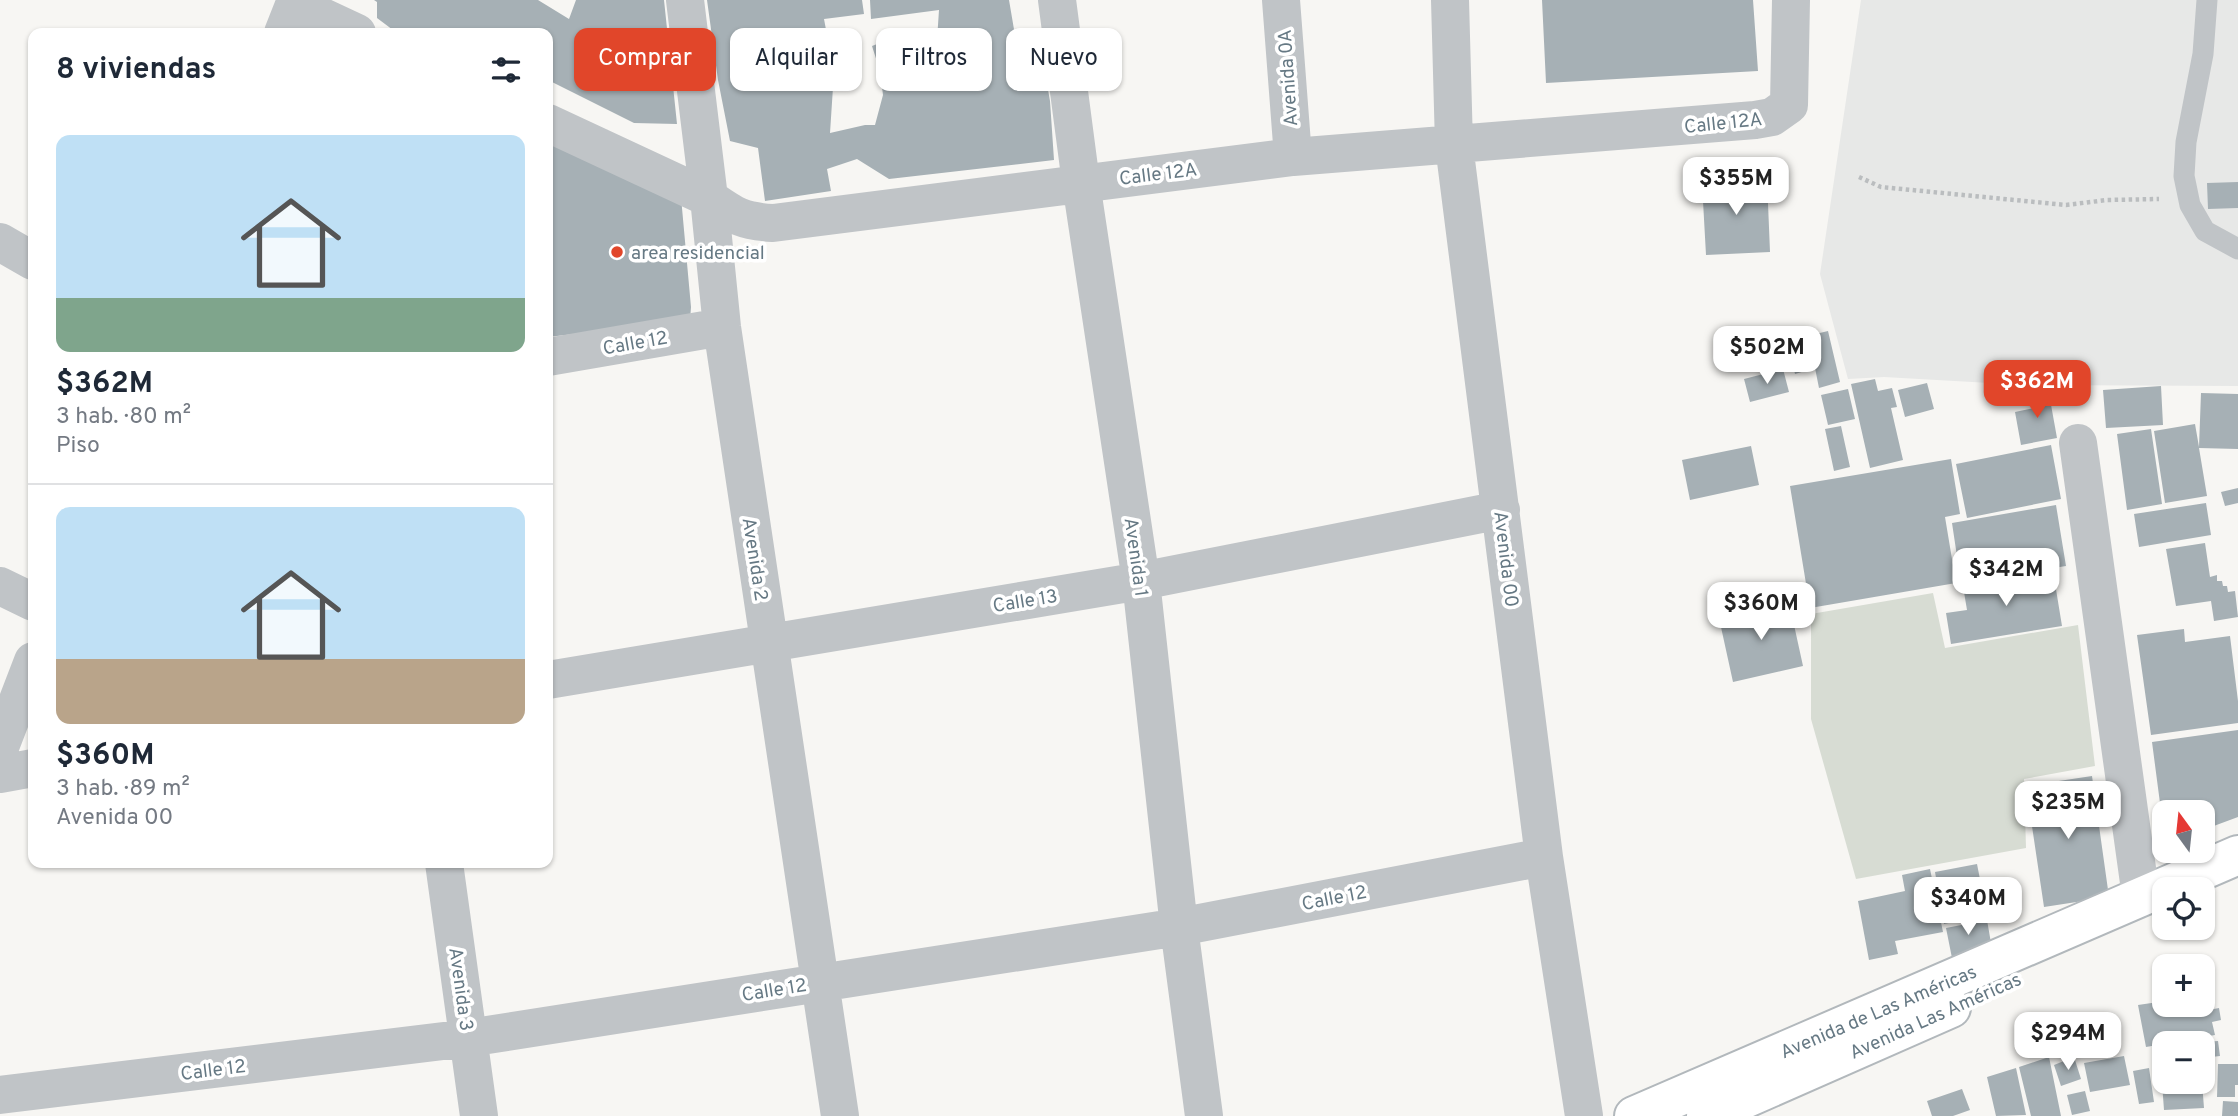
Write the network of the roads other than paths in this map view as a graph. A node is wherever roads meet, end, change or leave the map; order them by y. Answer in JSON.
{"nodes":[{"id":1,"x":685,"y":0,"type":"edge"},
{"id":2,"x":1057,"y":0,"type":"edge"},
{"id":3,"x":1281,"y":0,"type":"edge"},
{"id":4,"x":1450,"y":0,"type":"edge"},
{"id":5,"x":1791,"y":0,"type":"edge"},
{"id":6,"x":2207,"y":0,"type":"edge"},
{"id":7,"x":291,"y":12,"type":"edge"},
{"id":8,"x":342,"y":28,"type":"edge"},
{"id":9,"x":553,"y":124,"type":"edge"},
{"id":10,"x":1454,"y":145,"type":"junction"},
{"id":11,"x":1293,"y":157,"type":"junction"},
{"id":12,"x":1081,"y":183,"type":"junction"},
{"id":13,"x":709,"y":198,"type":"junction"},
{"id":14,"x":0,"y":242,"type":"edge"},
{"id":15,"x":2238,"y":249,"type":"edge"},
{"id":16,"x":28,"y":258,"type":"edge"},
{"id":17,"x":722,"y":327,"type":"junction"},
{"id":18,"x":553,"y":356,"type":"edge"},
{"id":19,"x":2078,"y":443,"type":"dead end"},
{"id":20,"x":1501,"y":510,"type":"junction"},
{"id":21,"x":1141,"y":581,"type":"junction"},
{"id":22,"x":0,"y":586,"type":"edge"},
{"id":23,"x":28,"y":600,"type":"edge"},
{"id":24,"x":769,"y":642,"type":"junction"},
{"id":25,"x":28,"y":674,"type":"edge"},
{"id":26,"x":553,"y":679,"type":"edge"},
{"id":27,"x":0,"y":747,"type":"edge"},
{"id":28,"x":28,"y":769,"type":"edge"},
{"id":29,"x":0,"y":774,"type":"edge"},
{"id":30,"x":2238,"y":855,"type":"edge"},
{"id":31,"x":1544,"y":857,"type":"junction"},
{"id":32,"x":445,"y":868,"type":"edge"},
{"id":33,"x":2201,"y":877,"type":"edge"},
{"id":34,"x":2238,"y":882,"type":"edge"},
{"id":35,"x":2215,"y":893,"type":"edge"},
{"id":36,"x":2152,"y":900,"type":"edge"},
{"id":37,"x":2152,"y":906,"type":"edge"},
{"id":38,"x":2152,"y":906,"type":"edge"},
{"id":39,"x":1179,"y":926,"type":"junction"},
{"id":40,"x":820,"y":981,"type":"junction"},
{"id":41,"x":468,"y":1038,"type":"junction"},
{"id":42,"x":0,"y":1095,"type":"edge"},
{"id":43,"x":479,"y":1116,"type":"edge"},
{"id":44,"x":840,"y":1116,"type":"edge"},
{"id":45,"x":1205,"y":1116,"type":"edge"},
{"id":46,"x":1584,"y":1116,"type":"edge"},
{"id":47,"x":1634,"y":1116,"type":"edge"},
{"id":48,"x":1706,"y":1116,"type":"edge"}],
"edges":[{"from":1,"to":13,"type":"street","name":"Avenida 2"},
{"from":2,"to":12,"type":"street","name":"Avenida 1"},
{"from":3,"to":11,"type":"street","name":"Avenida 0A"},
{"from":4,"to":10,"type":"street","name":"Avenida 00"},
{"from":5,"to":10,"type":"street","name":"Calle 12A"},
{"from":6,"to":15,"type":"lane"},
{"from":7,"to":8,"type":"street"},
{"from":9,"to":13,"type":"street","name":"Calle 12A"},
{"from":10,"to":11,"type":"street","name":"Calle 12A"},
{"from":10,"to":20,"type":"street","name":"Avenida 00"},
{"from":11,"to":12,"type":"street","name":"Calle 12A"},
{"from":12,"to":13,"type":"street","name":"Calle 12A"},
{"from":12,"to":21,"type":"street","name":"Avenida 1"},
{"from":13,"to":17,"type":"street","name":"Avenida 2"},
{"from":14,"to":16,"type":"street"},
{"from":17,"to":18,"type":"street","name":"Calle 12"},
{"from":17,"to":24,"type":"street","name":"Avenida 2"},
{"from":19,"to":36,"type":"street"},
{"from":20,"to":21,"type":"street","name":"Calle 13"},
{"from":20,"to":31,"type":"street","name":"Avenida 00"},
{"from":21,"to":24,"type":"street","name":"Calle 13"},
{"from":21,"to":39,"type":"street","name":"Avenida 1"},
{"from":22,"to":23,"type":"street"},
{"from":24,"to":26,"type":"street","name":"Calle 13"},
{"from":24,"to":40,"type":"street","name":"Avenida 2"},
{"from":25,"to":27,"type":"street"},
{"from":28,"to":29,"type":"street"},
{"from":30,"to":33,"type":"main road","name":"Avenida de Las Américas"},
{"from":31,"to":39,"type":"street","name":"Calle 12"},
{"from":31,"to":46,"type":"street","name":"Avenida 00"},
{"from":32,"to":41,"type":"street","name":"Avenida 3"},
{"from":34,"to":35,"type":"main road"},
{"from":37,"to":47,"type":"main road","name":"Avenida de Las Américas"},
{"from":38,"to":48,"type":"main road","name":"Avenida Las Américas"},
{"from":39,"to":40,"type":"street","name":"Calle 12"},
{"from":39,"to":45,"type":"street","name":"Avenida 1"},
{"from":40,"to":41,"type":"street","name":"Calle 12"},
{"from":40,"to":44,"type":"street","name":"Avenida 2"},
{"from":41,"to":42,"type":"street","name":"Calle 12"},
{"from":41,"to":43,"type":"street","name":"Avenida 3"}]}
